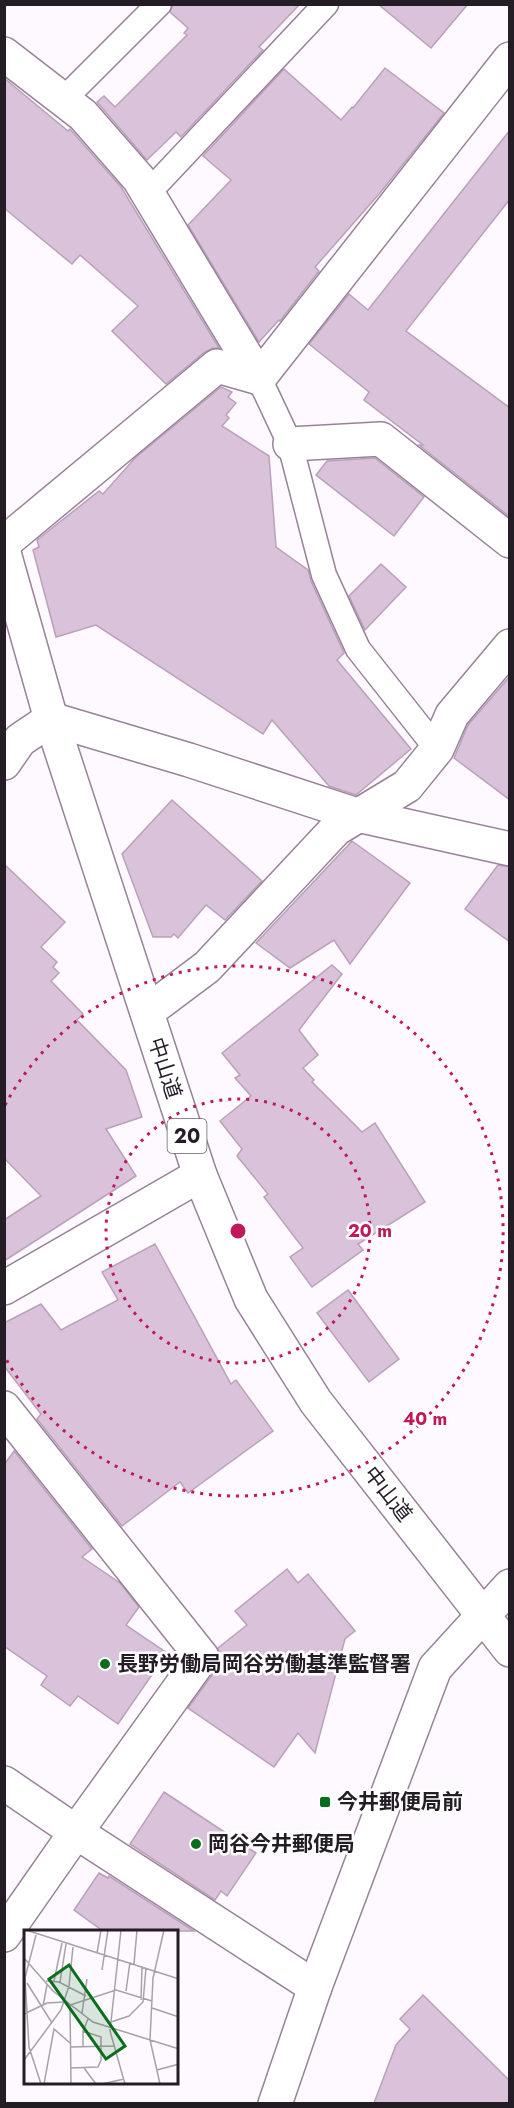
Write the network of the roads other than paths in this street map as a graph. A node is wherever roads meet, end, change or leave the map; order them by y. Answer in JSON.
{"nodes":[{"id":1,"x":159,"y":4,"type":"edge"},
{"id":2,"x":326,"y":4,"type":"edge"},
{"id":3,"x":4,"y":54,"type":"edge"},
{"id":4,"x":510,"y":60,"type":"edge"},
{"id":5,"x":63,"y":100,"type":"junction"},
{"id":6,"x":148,"y":193,"type":"junction"},
{"id":7,"x":259,"y":378,"type":"junction"},
{"id":8,"x":290,"y":444,"type":"junction"},
{"id":9,"x":510,"y":541,"type":"edge"},
{"id":10,"x":4,"y":543,"type":"edge"},
{"id":11,"x":4,"y":553,"type":"edge"},
{"id":12,"x":510,"y":646,"type":"edge"},
{"id":13,"x":51,"y":719,"type":"junction"},
{"id":14,"x":437,"y":749,"type":"junction"},
{"id":15,"x":4,"y":763,"type":"edge"},
{"id":16,"x":357,"y":815,"type":"junction"},
{"id":17,"x":510,"y":849,"type":"edge"},
{"id":18,"x":147,"y":1012,"type":"junction"},
{"id":19,"x":200,"y":1175,"type":"junction"},
{"id":20,"x":4,"y":1288,"type":"edge"},
{"id":21,"x":4,"y":1408,"type":"edge"},
{"id":22,"x":510,"y":1586,"type":"edge"},
{"id":23,"x":483,"y":1615,"type":"junction"},
{"id":24,"x":510,"y":1650,"type":"edge"},
{"id":25,"x":4,"y":1783,"type":"edge"},
{"id":26,"x":76,"y":1832,"type":"junction"},
{"id":27,"x":4,"y":1935,"type":"edge"},
{"id":28,"x":315,"y":1987,"type":"junction"},
{"id":29,"x":274,"y":2103,"type":"edge"}],
"edges":[{"from":1,"to":5,"type":"lane"},
{"from":2,"to":6,"type":"lane"},
{"from":3,"to":5,"type":"main road"},
{"from":4,"to":7,"type":"main road"},
{"from":5,"to":6,"type":"main road"},
{"from":6,"to":7,"type":"main road"},
{"from":7,"to":8,"type":"lane"},
{"from":7,"to":10,"type":"main road"},
{"from":8,"to":9,"type":"main road"},
{"from":8,"to":14,"type":"lane"},
{"from":11,"to":13,"type":"main road","name":"中山道","number":"20"},
{"from":12,"to":14,"type":"main road"},
{"from":13,"to":15,"type":"main road"},
{"from":13,"to":16,"type":"main road"},
{"from":13,"to":18,"type":"main road","name":"中山道","number":"20"},
{"from":14,"to":16,"type":"main road"},
{"from":16,"to":17,"type":"main road"},
{"from":16,"to":18,"type":"main road"},
{"from":18,"to":19,"type":"main road","name":"中山道","number":"20"},
{"from":19,"to":20,"type":"main road"},
{"from":19,"to":23,"type":"main road","name":"中山道","number":"20"},
{"from":21,"to":26,"type":"main road"},
{"from":22,"to":23,"type":"main road"},
{"from":23,"to":24,"type":"main road","name":"中山道","number":"20"},
{"from":23,"to":28,"type":"main road"},
{"from":25,"to":26,"type":"main road"},
{"from":26,"to":27,"type":"main road"},
{"from":26,"to":28,"type":"main road"},
{"from":28,"to":29,"type":"main road"}]}
